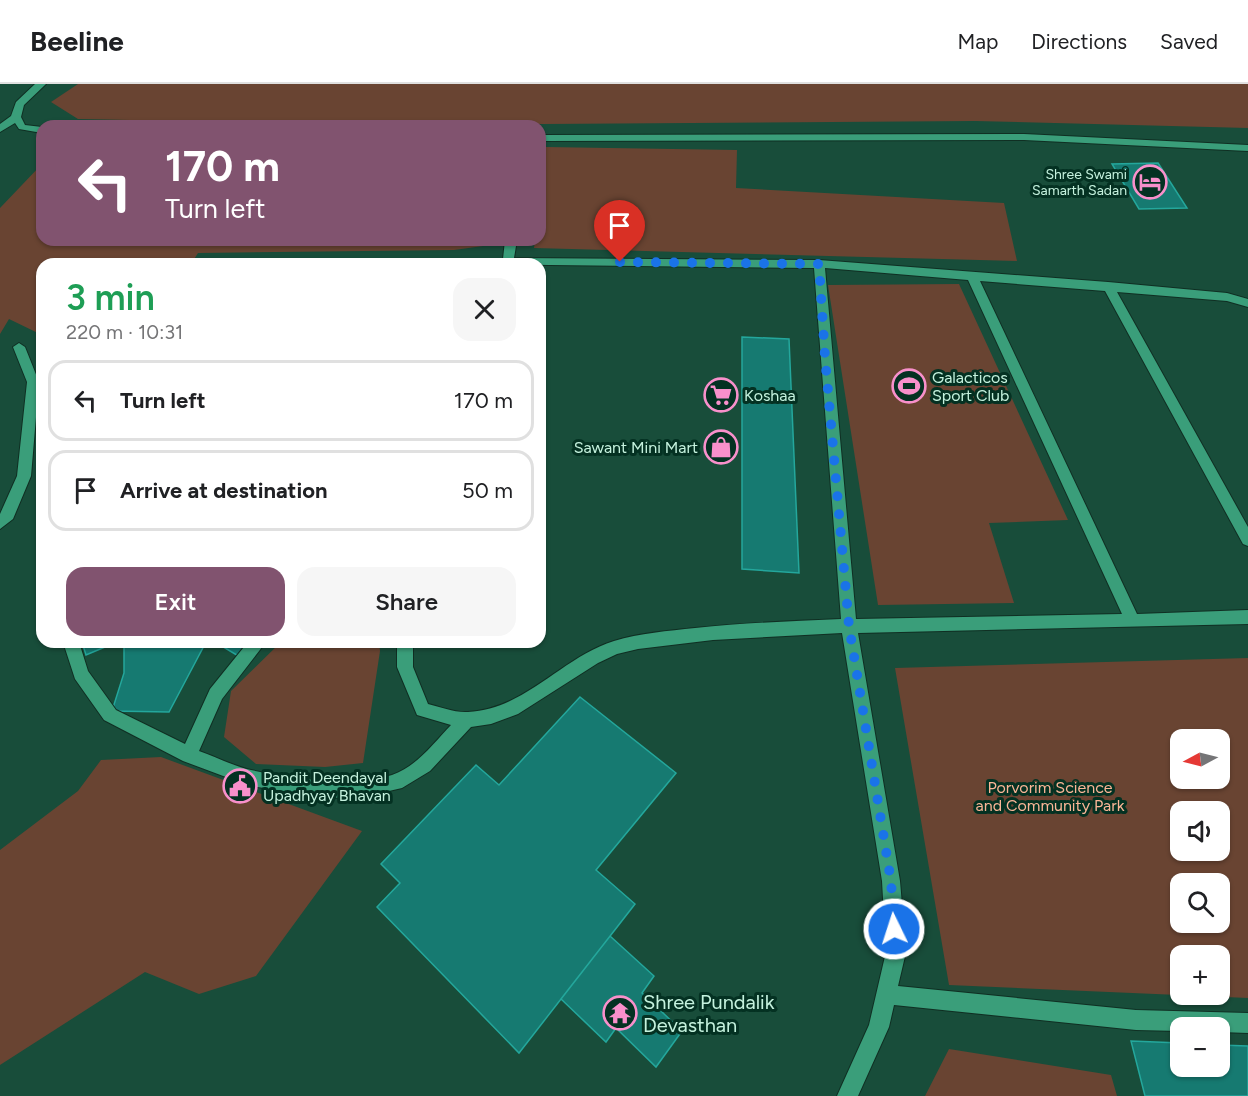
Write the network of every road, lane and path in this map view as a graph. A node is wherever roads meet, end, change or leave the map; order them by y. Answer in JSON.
{"nodes":[{"id":1,"x":41,"y":84,"type":"edge"},
{"id":2,"x":0,"y":115,"type":"edge"},
{"id":3,"x":16,"y":117,"type":"junction"},
{"id":4,"x":0,"y":129,"type":"edge"},
{"id":5,"x":36,"y":129,"type":"edge"},
{"id":6,"x":546,"y":138,"type":"edge"},
{"id":7,"x":1248,"y":148,"type":"edge"},
{"id":8,"x":546,"y":262,"type":"edge"},
{"id":9,"x":819,"y":264,"type":"junction"},
{"id":10,"x":972,"y":275,"type":"junction"},
{"id":11,"x":1108,"y":286,"type":"junction"},
{"id":12,"x":1248,"y":303,"type":"edge"},
{"id":13,"x":19,"y":347,"type":"dead end"},
{"id":14,"x":0,"y":523,"type":"edge"},
{"id":15,"x":1248,"y":540,"type":"edge"},
{"id":16,"x":1248,"y":617,"type":"edge"},
{"id":17,"x":1133,"y":621,"type":"junction"},
{"id":18,"x":849,"y":626,"type":"junction"},
{"id":19,"x":73,"y":648,"type":"edge"},
{"id":20,"x":253,"y":648,"type":"edge"},
{"id":21,"x":405,"y":648,"type":"edge"},
{"id":22,"x":467,"y":720,"type":"junction"},
{"id":23,"x":189,"y":755,"type":"junction"},
{"id":24,"x":887,"y":995,"type":"junction"},
{"id":25,"x":1248,"y":1023,"type":"edge"},
{"id":26,"x":847,"y":1096,"type":"edge"}],
"edges":[{"from":1,"to":3,"type":"street"},
{"from":2,"to":3,"type":"street"},
{"from":3,"to":4,"type":"street"},
{"from":3,"to":5,"type":"street"},
{"from":6,"to":7,"type":"street"},
{"from":8,"to":9,"type":"street"},
{"from":9,"to":10,"type":"street"},
{"from":9,"to":18,"type":"street"},
{"from":10,"to":11,"type":"street"},
{"from":10,"to":17,"type":"street"},
{"from":11,"to":12,"type":"street"},
{"from":11,"to":15,"type":"street"},
{"from":13,"to":14,"type":"street"},
{"from":16,"to":17,"type":"street"},
{"from":17,"to":18,"type":"street"},
{"from":18,"to":22,"type":"street"},
{"from":18,"to":24,"type":"street"},
{"from":19,"to":23,"type":"street"},
{"from":20,"to":23,"type":"street"},
{"from":21,"to":22,"type":"street"},
{"from":22,"to":23,"type":"street"},
{"from":24,"to":25,"type":"street"},
{"from":24,"to":26,"type":"street"}]}
